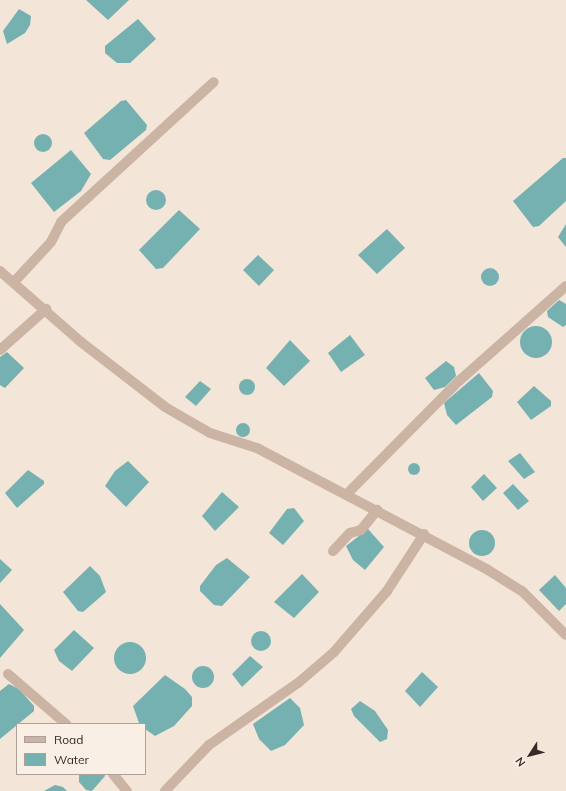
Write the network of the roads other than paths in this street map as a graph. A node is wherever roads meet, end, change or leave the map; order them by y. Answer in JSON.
{"nodes":[{"id":1,"x":214,"y":82,"type":"dead end"},
{"id":2,"x":0,"y":271,"type":"edge"},
{"id":3,"x":14,"y":282,"type":"junction"},
{"id":4,"x":566,"y":286,"type":"edge"},
{"id":5,"x":46,"y":308,"type":"junction"},
{"id":6,"x":0,"y":350,"type":"edge"},
{"id":7,"x":346,"y":495,"type":"junction"},
{"id":8,"x":377,"y":510,"type":"junction"},
{"id":9,"x":424,"y":534,"type":"junction"},
{"id":10,"x":333,"y":551,"type":"dead end"},
{"id":11,"x":566,"y":635,"type":"edge"},
{"id":12,"x":8,"y":674,"type":"dead end"},
{"id":13,"x":65,"y":723,"type":"edge"},
{"id":14,"x":114,"y":775,"type":"edge"},
{"id":15,"x":128,"y":791,"type":"edge"},
{"id":16,"x":165,"y":791,"type":"edge"}],
"edges":[{"from":1,"to":3,"type":"street"},
{"from":2,"to":3,"type":"street"},
{"from":3,"to":5,"type":"street"},
{"from":4,"to":7,"type":"street"},
{"from":5,"to":6,"type":"street"},
{"from":5,"to":7,"type":"street"},
{"from":7,"to":8,"type":"street"},
{"from":8,"to":9,"type":"street"},
{"from":8,"to":10,"type":"street"},
{"from":9,"to":11,"type":"street"},
{"from":9,"to":16,"type":"street"},
{"from":12,"to":13,"type":"street"},
{"from":14,"to":15,"type":"street"}]}
